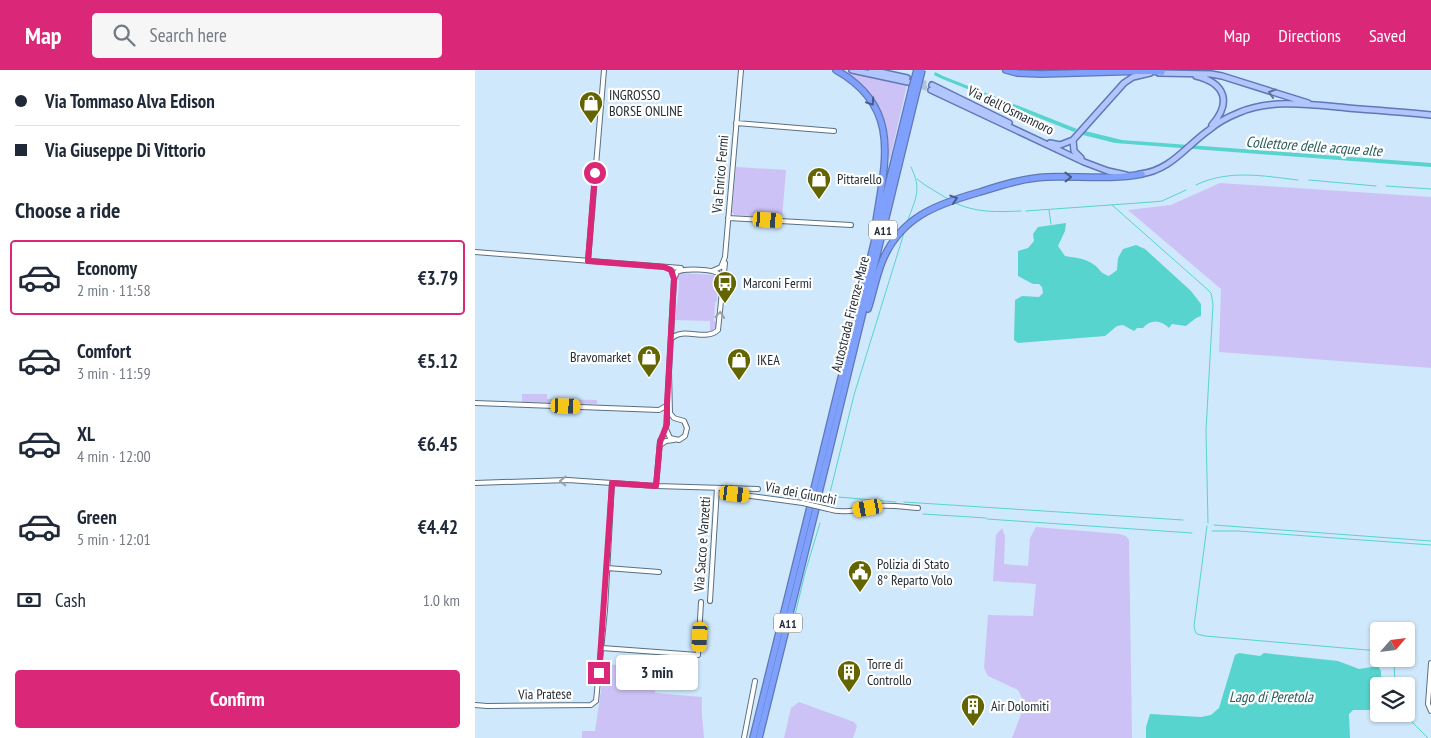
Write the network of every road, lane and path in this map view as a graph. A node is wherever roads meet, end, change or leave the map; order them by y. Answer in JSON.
{"nodes":[{"id":1,"x":604,"y":70,"type":"edge"},
{"id":2,"x":835,"y":70,"type":"edge"},
{"id":3,"x":852,"y":70,"type":"edge"},
{"id":4,"x":871,"y":70,"type":"edge"},
{"id":5,"x":917,"y":70,"type":"edge"},
{"id":6,"x":922,"y":70,"type":"edge"},
{"id":7,"x":1006,"y":70,"type":"edge"},
{"id":8,"x":740,"y":71,"type":"edge"},
{"id":9,"x":880,"y":71,"type":"edge"},
{"id":10,"x":1162,"y":72,"type":"junction"},
{"id":11,"x":1186,"y":73,"type":"junction"},
{"id":12,"x":915,"y":89,"type":"junction"},
{"id":13,"x":1319,"y":106,"type":"junction"},
{"id":14,"x":1431,"y":115,"type":"edge"},
{"id":15,"x":736,"y":123,"type":"junction"},
{"id":16,"x":1209,"y":129,"type":"junction"},
{"id":17,"x":834,"y":131,"type":"dead end"},
{"id":18,"x":1073,"y":140,"type":"junction"},
{"id":19,"x":1097,"y":167,"type":"junction"},
{"id":20,"x":1142,"y":174,"type":"junction"},
{"id":21,"x":728,"y":218,"type":"junction"},
{"id":22,"x":851,"y":225,"type":"dead end"},
{"id":23,"x":475,"y":252,"type":"edge"},
{"id":24,"x":725,"y":257,"type":"junction"},
{"id":25,"x":588,"y":261,"type":"junction"},
{"id":26,"x":664,"y":267,"type":"junction"},
{"id":27,"x":686,"y":269,"type":"junction"},
{"id":28,"x":868,"y":270,"type":"junction"},
{"id":29,"x":709,"y":271,"type":"junction"},
{"id":30,"x":674,"y":279,"type":"junction"},
{"id":31,"x":723,"y":282,"type":"junction"},
{"id":32,"x":672,"y":324,"type":"junction"},
{"id":33,"x":682,"y":334,"type":"junction"},
{"id":34,"x":671,"y":339,"type":"junction"},
{"id":35,"x":849,"y":370,"type":"junction"},
{"id":36,"x":669,"y":372,"type":"junction"},
{"id":37,"x":475,"y":403,"type":"edge"},
{"id":38,"x":667,"y":404,"type":"junction"},
{"id":39,"x":659,"y":410,"type":"junction"},
{"id":40,"x":676,"y":418,"type":"junction"},
{"id":41,"x":667,"y":419,"type":"junction"},
{"id":42,"x":667,"y":426,"type":"junction"},
{"id":43,"x":677,"y":440,"type":"junction"},
{"id":44,"x":660,"y":446,"type":"junction"},
{"id":45,"x":475,"y":483,"type":"edge"},
{"id":46,"x":612,"y":483,"type":"junction"},
{"id":47,"x":656,"y":486,"type":"junction"},
{"id":48,"x":717,"y":488,"type":"junction"},
{"id":49,"x":731,"y":488,"type":"junction"},
{"id":50,"x":759,"y":489,"type":"dead end"},
{"id":51,"x":813,"y":505,"type":"junction"},
{"id":52,"x":917,"y":508,"type":"dead end"},
{"id":53,"x":607,"y":568,"type":"junction"},
{"id":54,"x":659,"y":572,"type":"dead end"},
{"id":55,"x":710,"y":601,"type":"dead end"},
{"id":56,"x":701,"y":602,"type":"dead end"},
{"id":57,"x":602,"y":648,"type":"junction"},
{"id":58,"x":1431,"y":663,"type":"edge"},
{"id":59,"x":755,"y":681,"type":"dead end"},
{"id":60,"x":475,"y":705,"type":"edge"},
{"id":61,"x":1430,"y":710,"type":"edge"},
{"id":62,"x":744,"y":738,"type":"edge"},
{"id":63,"x":753,"y":738,"type":"edge"},
{"id":64,"x":759,"y":738,"type":"edge"}],
"edges":[{"from":1,"to":25,"type":"street"},
{"from":2,"to":28,"type":"highway","one_way":true},
{"from":3,"to":9,"type":"main road"},
{"from":4,"to":9,"type":"main road"},
{"from":5,"to":12,"type":"highway","name":"Autostrada Firenze-Mare","number":"A11","bridge":true},
{"from":6,"to":12,"type":"highway","name":"Autostrada Firenze-Mare","number":"A11","bridge":true},
{"from":7,"to":10,"type":"highway"},
{"from":8,"to":15,"type":"street","name":"Via Enrico Fermi"},
{"from":10,"to":11,"type":"main road","name":"Via dell'Osmannoro"},
{"from":10,"to":18,"type":"main road","name":"Via dell'Osmannoro"},
{"from":13,"to":11,"type":"main road","name":"Via dell'Osmannoro","one_way":true},
{"from":11,"to":16,"type":"main road"},
{"from":12,"to":28,"type":"highway","name":"Autostrada Firenze-Mare","number":"A11"},
{"from":12,"to":35,"type":"highway","name":"Autostrada Firenze-Mare","number":"A11"},
{"from":13,"to":14,"type":"main road","name":"Via dell'Osmannoro"},
{"from":13,"to":16,"type":"main road","name":"Via dell'Osmannoro"},
{"from":15,"to":17,"type":"street"},
{"from":15,"to":21,"type":"street","name":"Via Enrico Fermi"},
{"from":16,"to":20,"type":"main road","name":"Via dell'Osmannoro"},
{"from":18,"to":19,"type":"main road"},
{"from":18,"to":19,"type":"main road","name":"Via dell'Osmannoro"},
{"from":19,"to":20,"type":"main road","name":"Via dell'Osmannoro"},
{"from":35,"to":20,"type":"highway","one_way":true},
{"from":21,"to":22,"type":"street"},
{"from":21,"to":24,"type":"street","name":"Via Enrico Fermi"},
{"from":23,"to":25,"type":"street"},
{"from":24,"to":29,"type":"street"},
{"from":24,"to":31,"type":"street","name":"Via Enrico Fermi"},
{"from":25,"to":26,"type":"street"},
{"from":26,"to":27,"type":"street"},
{"from":26,"to":30,"type":"street"},
{"from":27,"to":29,"type":"street"},
{"from":27,"to":30,"type":"street"},
{"from":28,"to":51,"type":"highway","name":"Autostrada Firenze-Mare","number":"A11"},
{"from":29,"to":31,"type":"street"},
{"from":30,"to":32,"type":"street"},
{"from":33,"to":31,"type":"street","one_way":true},
{"from":32,"to":33,"type":"street"},
{"from":32,"to":34,"type":"street"},
{"from":33,"to":34,"type":"street"},
{"from":34,"to":36,"type":"street"},
{"from":35,"to":51,"type":"highway","name":"Autostrada Firenze-Mare","number":"A11"},
{"from":36,"to":38,"type":"street"},
{"from":36,"to":40,"type":"street"},
{"from":37,"to":39,"type":"street"},
{"from":38,"to":39,"type":"street"},
{"from":38,"to":41,"type":"street"},
{"from":39,"to":41,"type":"street"},
{"from":40,"to":42,"type":"street"},
{"from":40,"to":43,"type":"street"},
{"from":41,"to":42,"type":"street"},
{"from":42,"to":43,"type":"street"},
{"from":42,"to":44,"type":"street"},
{"from":43,"to":44,"type":"street"},
{"from":44,"to":47,"type":"street"},
{"from":46,"to":45,"type":"street","name":"Via dei Giunchi","one_way":true},
{"from":46,"to":47,"type":"street","name":"Via dei Giunchi"},
{"from":46,"to":53,"type":"street"},
{"from":47,"to":48,"type":"street","name":"Via dei Giunchi"},
{"from":48,"to":49,"type":"street","name":"Via dei Giunchi"},
{"from":48,"to":55,"type":"street","name":"Via Sacco e Vanzetti"},
{"from":49,"to":50,"type":"street"},
{"from":49,"to":52,"type":"street","name":"Via dei Giunchi","bridge":true},
{"from":51,"to":63,"type":"highway","name":"Autostrada Firenze-Mare","number":"A11"},
{"from":51,"to":64,"type":"highway","name":"Autostrada Firenze-Mare","number":"A11"},
{"from":53,"to":54,"type":"street"},
{"from":53,"to":57,"type":"street"},
{"from":56,"to":57,"type":"street"},
{"from":57,"to":60,"type":"street","name":"Via Pratese"},
{"from":58,"to":61,"type":"street"},
{"from":59,"to":62,"type":"street"}]}
